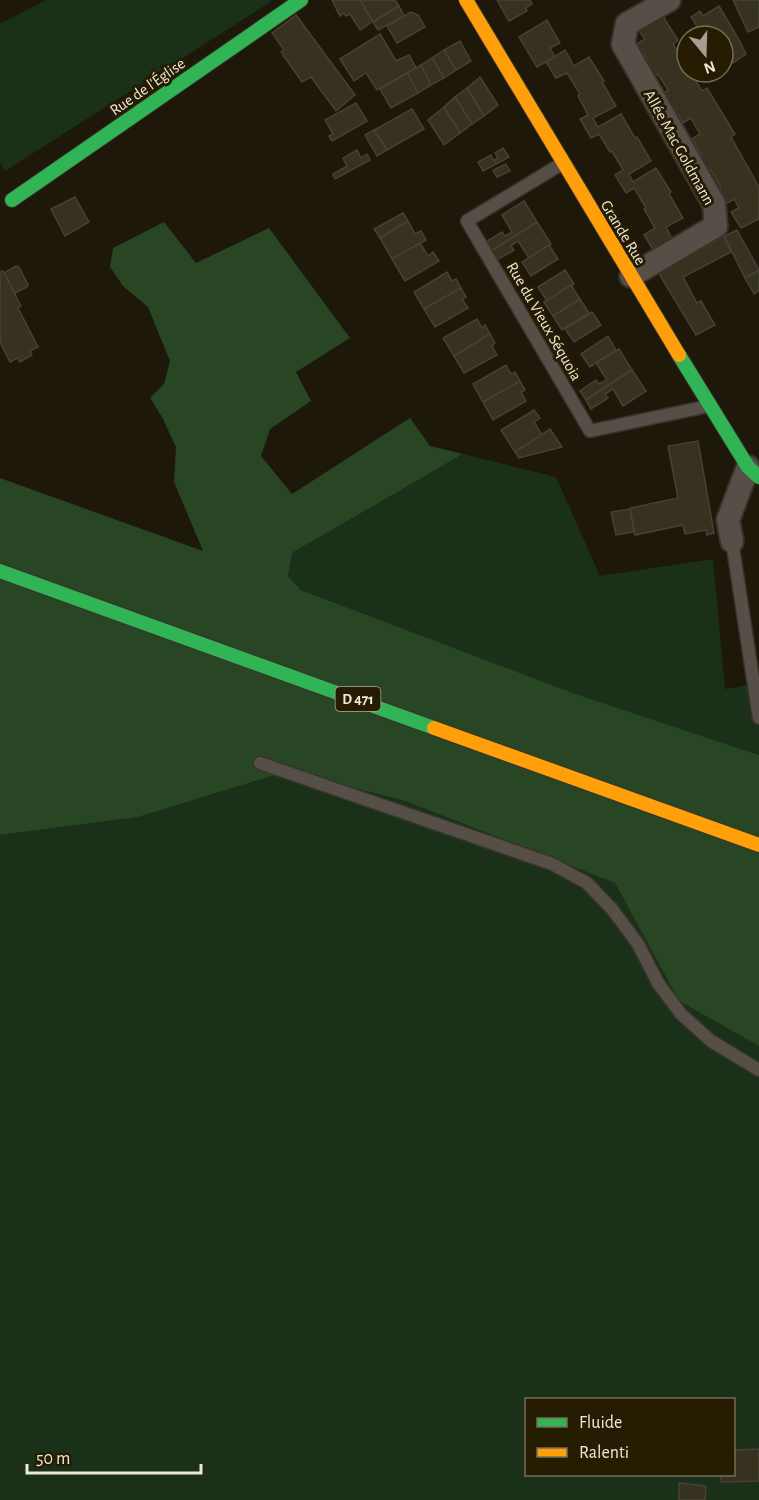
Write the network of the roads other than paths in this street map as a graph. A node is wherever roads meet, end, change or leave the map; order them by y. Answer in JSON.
{"nodes":[{"id":1,"x":301,"y":0,"type":"edge"},
{"id":2,"x":466,"y":0,"type":"edge"},
{"id":3,"x":669,"y":0,"type":"edge"},
{"id":4,"x":564,"y":162,"type":"junction"},
{"id":5,"x":12,"y":200,"type":"dead end"},
{"id":6,"x":631,"y":276,"type":"junction"},
{"id":7,"x":710,"y":406,"type":"junction"},
{"id":8,"x":753,"y":472,"type":"edge"},
{"id":9,"x":732,"y":541,"type":"joint"},
{"id":10,"x":0,"y":571,"type":"edge"},
{"id":11,"x":759,"y":718,"type":"edge"},
{"id":12,"x":260,"y":763,"type":"dead end"},
{"id":13,"x":759,"y":845,"type":"edge"},
{"id":14,"x":759,"y":1070,"type":"edge"}],
"edges":[{"from":1,"to":5,"type":"street","name":"Rue de l'Église"},
{"from":2,"to":4,"type":"street","name":"Grande Rue"},
{"from":3,"to":6,"type":"street","name":"Allée Mac Goldmann"},
{"from":4,"to":6,"type":"street","name":"Grande Rue"},
{"from":4,"to":7,"type":"lane","name":"Rue du Vieux Séquoia"},
{"from":6,"to":7,"type":"street","name":"Grande Rue"},
{"from":7,"to":8,"type":"street","name":"Grande Rue"},
{"from":8,"to":9,"type":"street"},
{"from":9,"to":11,"type":"lane"},
{"from":10,"to":13,"type":"street","number":"D 471"},
{"from":12,"to":14,"type":"lane"}]}
